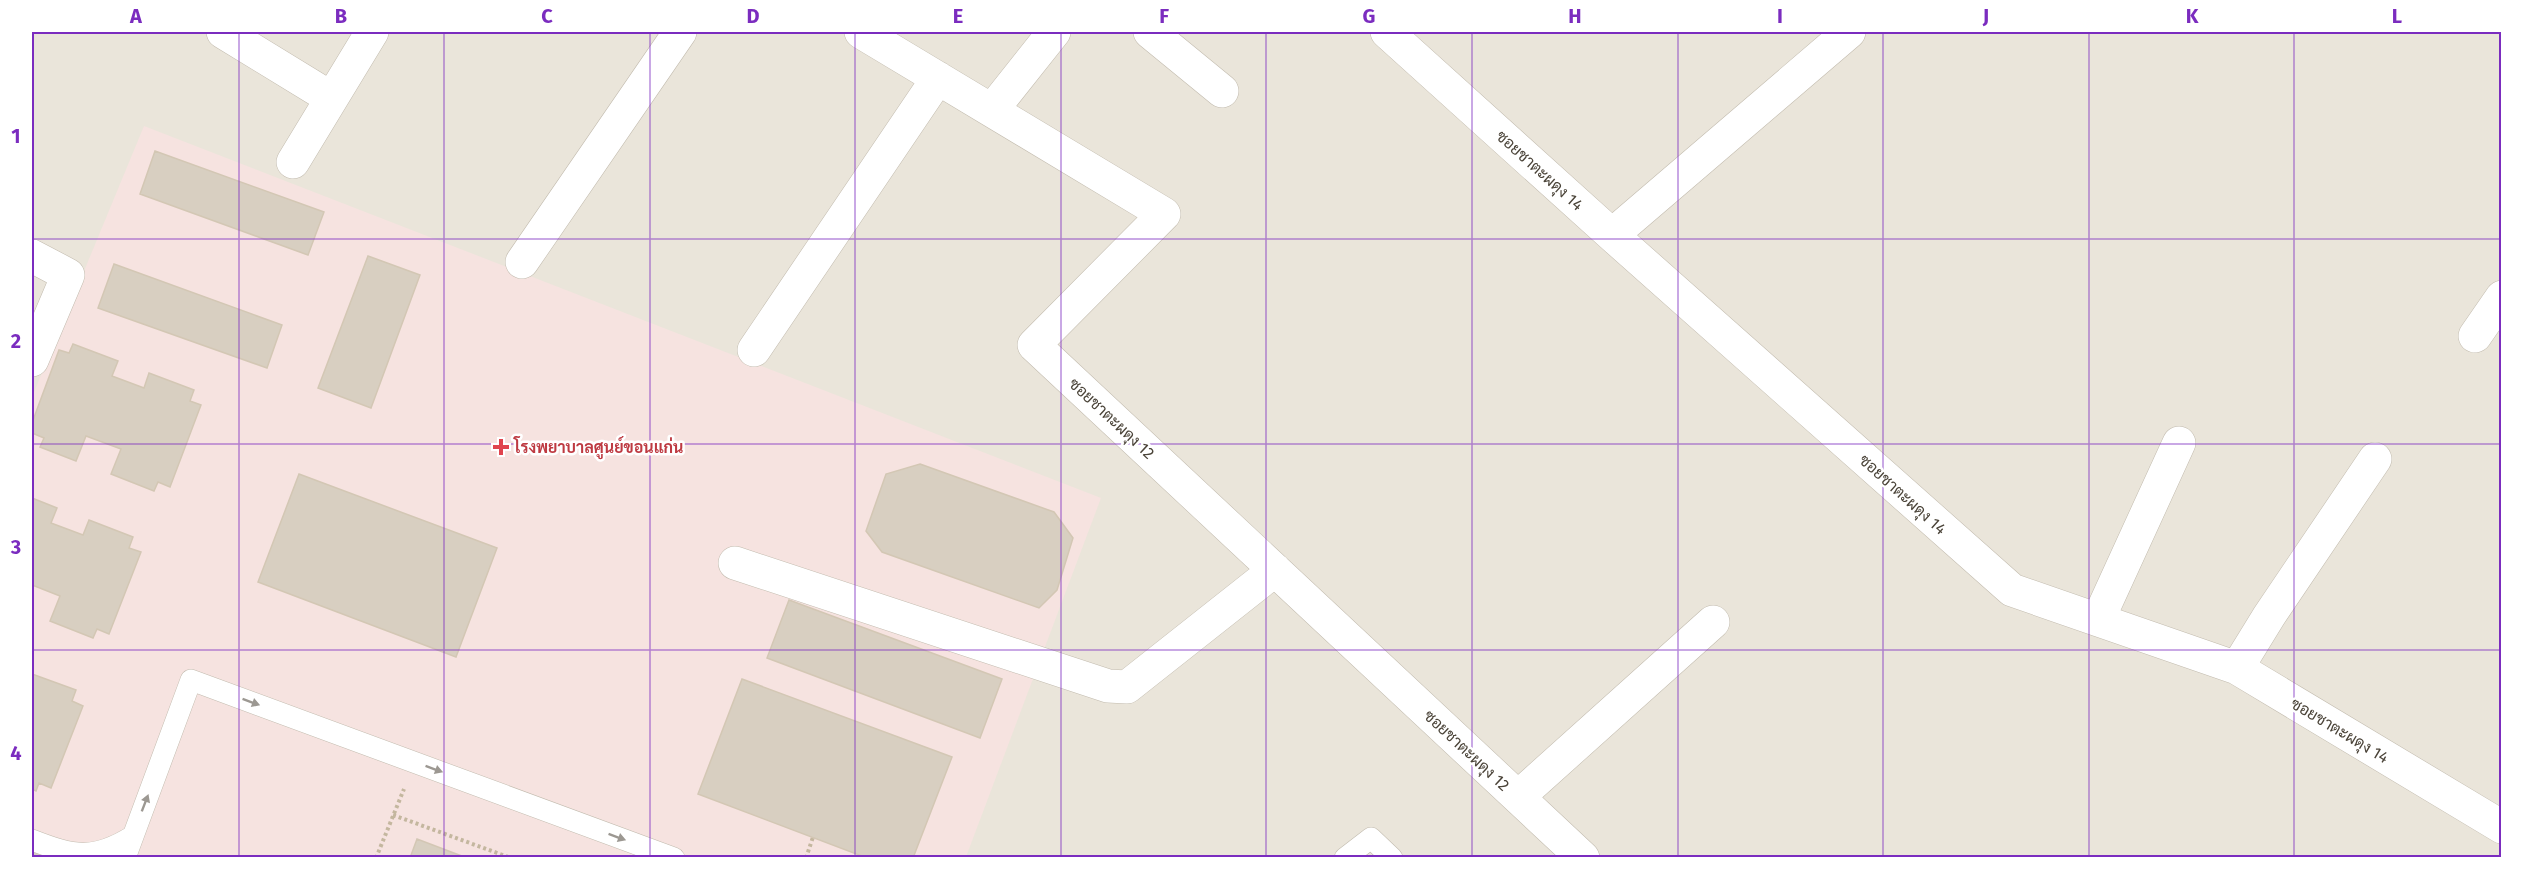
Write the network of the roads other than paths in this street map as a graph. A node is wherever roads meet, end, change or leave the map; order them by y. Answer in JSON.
{"nodes":[{"id":1,"x":223,"y":32,"type":"edge"},
{"id":2,"x":372,"y":32,"type":"edge"},
{"id":3,"x":680,"y":32,"type":"edge"},
{"id":4,"x":861,"y":32,"type":"edge"},
{"id":5,"x":1054,"y":32,"type":"edge"},
{"id":6,"x":1150,"y":32,"type":"edge"},
{"id":7,"x":1387,"y":32,"type":"edge"},
{"id":8,"x":1849,"y":32,"type":"edge"},
{"id":9,"x":938,"y":78,"type":"junction"},
{"id":10,"x":1222,"y":91,"type":"dead end"},
{"id":11,"x":331,"y":98,"type":"junction"},
{"id":12,"x":992,"y":110,"type":"junction"},
{"id":13,"x":293,"y":162,"type":"dead end"},
{"id":14,"x":1612,"y":235,"type":"junction"},
{"id":15,"x":32,"y":256,"type":"edge"},
{"id":16,"x":522,"y":262,"type":"dead end"},
{"id":17,"x":2502,"y":297,"type":"edge"},
{"id":18,"x":2475,"y":336,"type":"dead end"},
{"id":19,"x":754,"y":350,"type":"dead end"},
{"id":20,"x":32,"y":360,"type":"edge"},
{"id":21,"x":2179,"y":443,"type":"dead end"},
{"id":22,"x":2375,"y":459,"type":"dead end"},
{"id":23,"x":735,"y":563,"type":"dead end"},
{"id":24,"x":1275,"y":570,"type":"junction"},
{"id":25,"x":2098,"y":620,"type":"junction"},
{"id":26,"x":1713,"y":622,"type":"dead end"},
{"id":27,"x":2237,"y":668,"type":"junction"},
{"id":28,"x":1518,"y":797,"type":"junction"},
{"id":29,"x":2502,"y":827,"type":"edge"},
{"id":30,"x":133,"y":836,"type":"junction"},
{"id":31,"x":32,"y":840,"type":"edge"},
{"id":32,"x":125,"y":858,"type":"edge"},
{"id":33,"x":674,"y":858,"type":"edge"},
{"id":34,"x":1345,"y":858,"type":"edge"},
{"id":35,"x":1392,"y":858,"type":"edge"},
{"id":36,"x":1583,"y":858,"type":"edge"}],
"edges":[{"from":1,"to":11,"type":"street"},
{"from":2,"to":11,"type":"street"},
{"from":3,"to":16,"type":"street"},
{"from":4,"to":9,"type":"street","name":"ซอยชาตะผดุง 12"},
{"from":5,"to":12,"type":"street"},
{"from":6,"to":10,"type":"street"},
{"from":7,"to":14,"type":"street","name":"ซอยชาตะผดุง 14"},
{"from":8,"to":14,"type":"street"},
{"from":9,"to":12,"type":"street","name":"ซอยชาตะผดุง 12"},
{"from":9,"to":19,"type":"street"},
{"from":11,"to":13,"type":"street"},
{"from":12,"to":24,"type":"street","name":"ซอยชาตะผดุง 12"},
{"from":14,"to":25,"type":"street","name":"ซอยชาตะผดุง 14"},
{"from":15,"to":20,"type":"street"},
{"from":17,"to":18,"type":"street"},
{"from":21,"to":25,"type":"street"},
{"from":22,"to":27,"type":"street"},
{"from":23,"to":24,"type":"street"},
{"from":24,"to":28,"type":"street","name":"ซอยชาตะผดุง 12"},
{"from":25,"to":27,"type":"street","name":"ซอยชาตะผดุง 14"},
{"from":26,"to":28,"type":"street"},
{"from":27,"to":29,"type":"street","name":"ซอยชาตะผดุง 14"},
{"from":28,"to":36,"type":"street","name":"ซอยชาตะผดุง 12"},
{"from":30,"to":31,"type":"lane"},
{"from":30,"to":32,"type":"lane"},
{"from":30,"to":33,"type":"lane","one_way":true},
{"from":34,"to":35,"type":"lane"}]}
